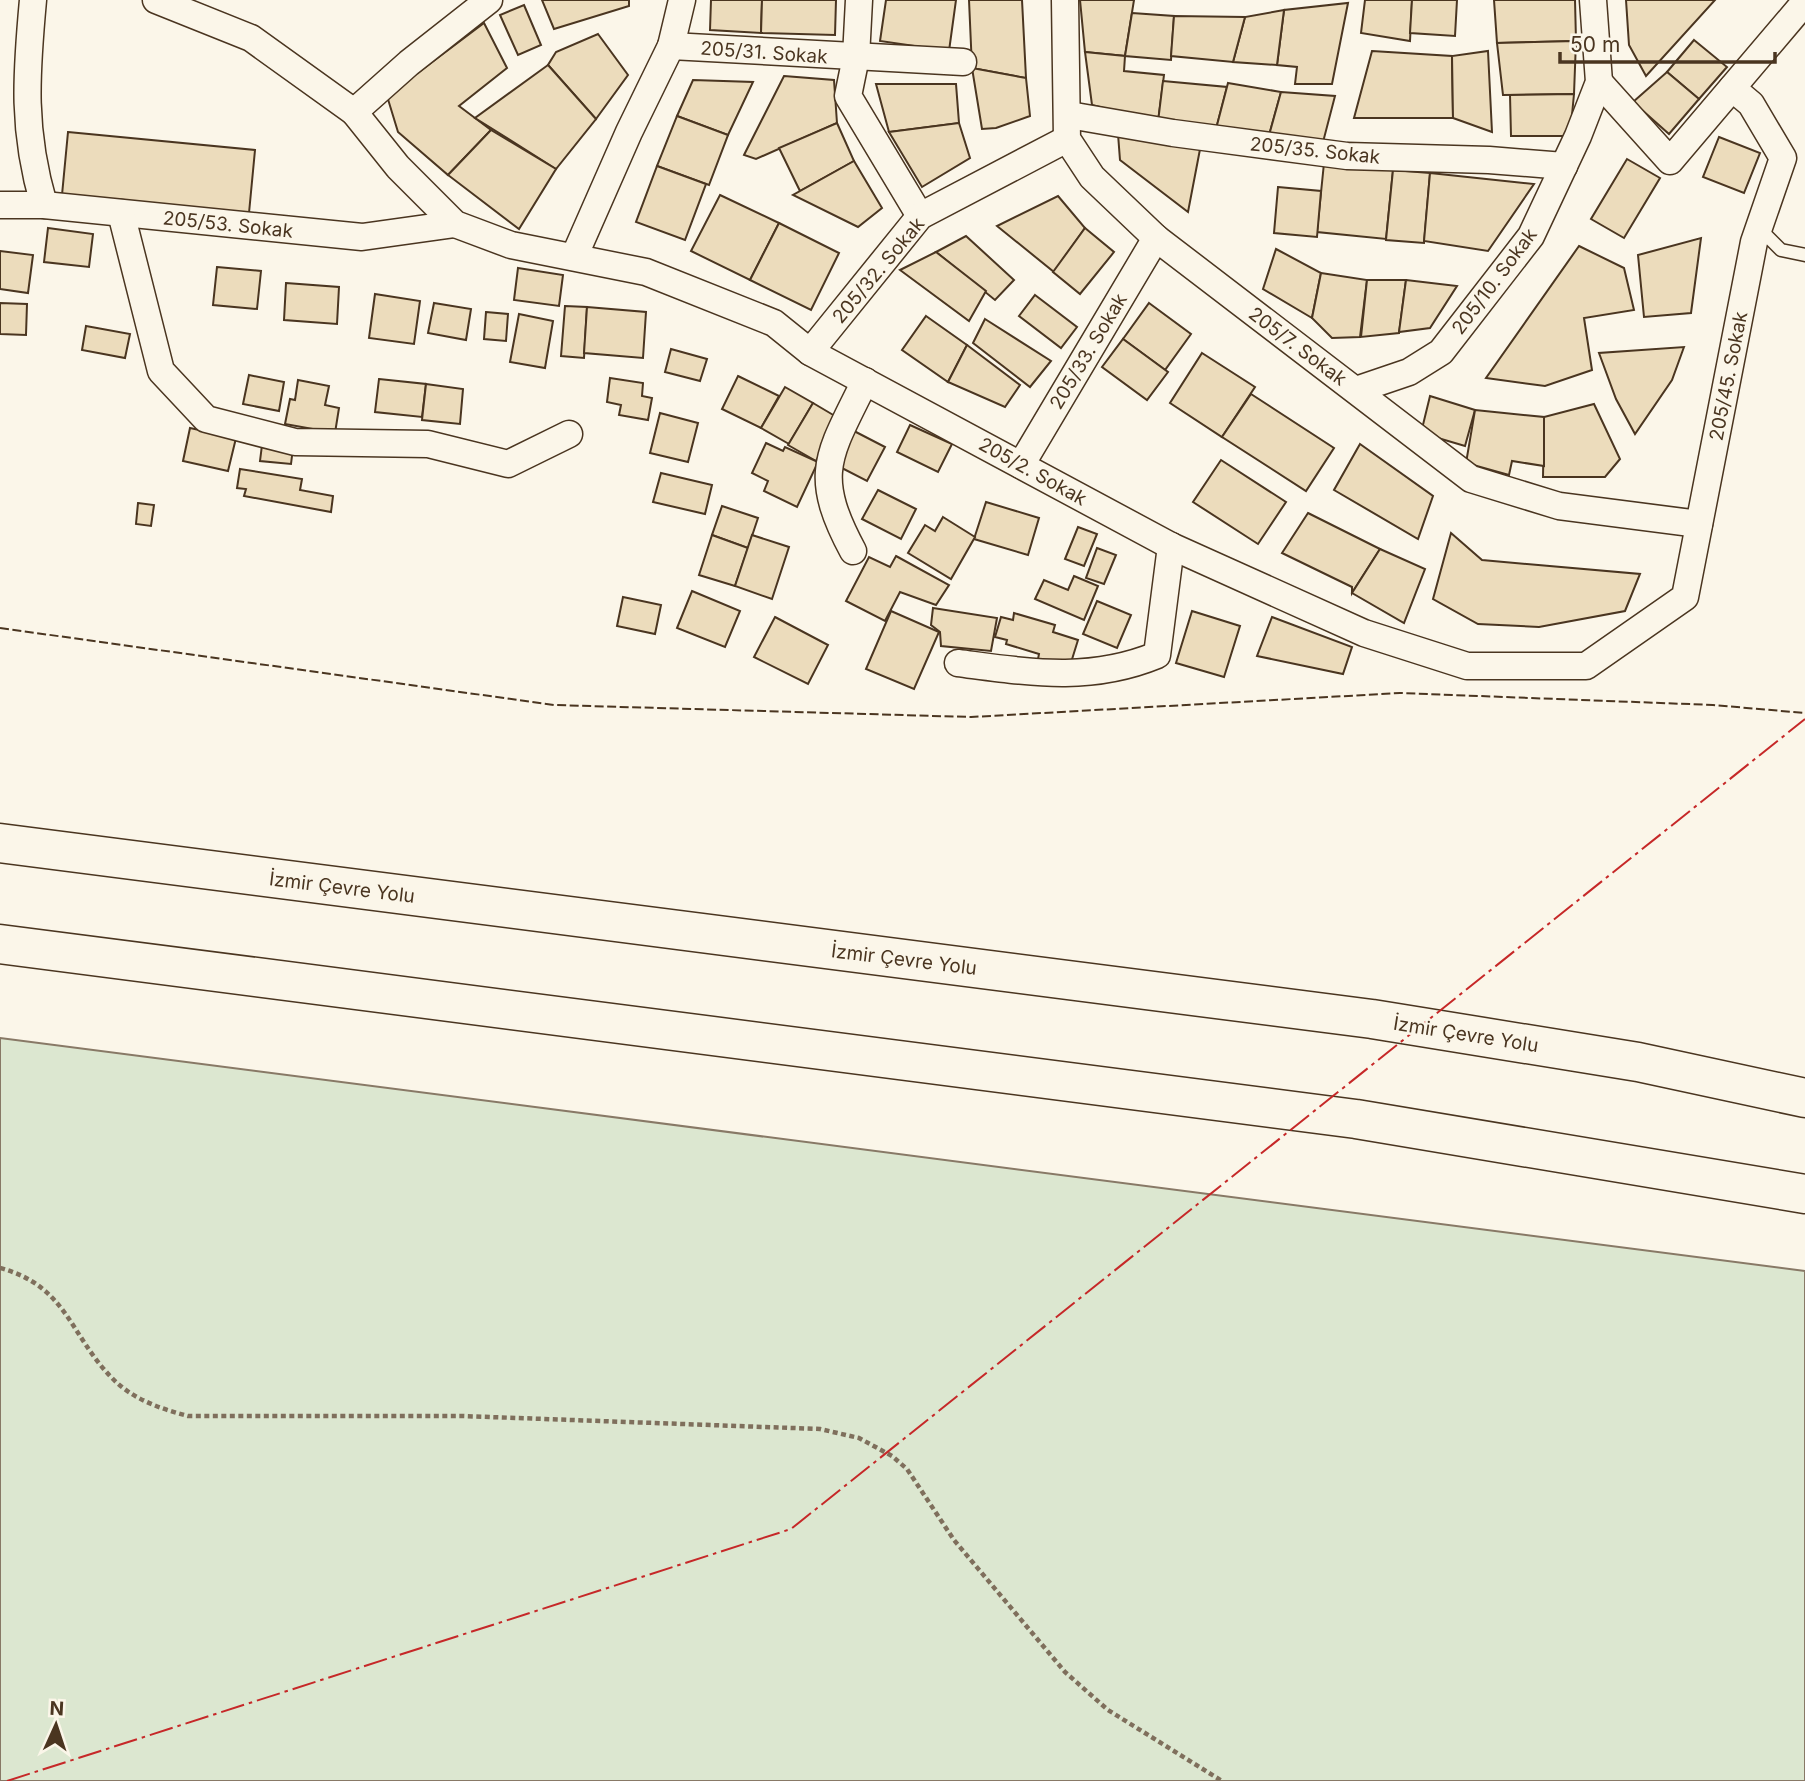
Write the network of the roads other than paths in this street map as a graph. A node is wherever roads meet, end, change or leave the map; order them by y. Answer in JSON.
{"nodes":[{"id":1,"x":33,"y":0,"type":"edge"},
{"id":2,"x":156,"y":0,"type":"edge"},
{"id":3,"x":489,"y":0,"type":"edge"},
{"id":4,"x":682,"y":0,"type":"edge"},
{"id":5,"x":859,"y":0,"type":"edge"},
{"id":6,"x":1065,"y":0,"type":"edge"},
{"id":7,"x":1593,"y":0,"type":"edge"},
{"id":8,"x":1805,"y":2,"type":"edge"},
{"id":9,"x":671,"y":46,"type":"junction"},
{"id":10,"x":856,"y":57,"type":"junction"},
{"id":11,"x":963,"y":62,"type":"dead end"},
{"id":12,"x":1599,"y":82,"type":"junction"},
{"id":13,"x":1732,"y":88,"type":"junction"},
{"id":14,"x":354,"y":112,"type":"junction"},
{"id":15,"x":1068,"y":127,"type":"junction"},
{"id":16,"x":1564,"y":166,"type":"junction"},
{"id":17,"x":0,"y":205,"type":"edge"},
{"id":18,"x":44,"y":205,"type":"junction"},
{"id":19,"x":121,"y":213,"type":"junction"},
{"id":20,"x":920,"y":216,"type":"junction"},
{"id":21,"x":455,"y":224,"type":"junction"},
{"id":22,"x":1759,"y":228,"type":"junction"},
{"id":23,"x":1156,"y":238,"type":"junction"},
{"id":24,"x":1805,"y":255,"type":"edge"},
{"id":25,"x":574,"y":257,"type":"junction"},
{"id":26,"x":810,"y":352,"type":"junction"},
{"id":27,"x":865,"y":381,"type":"junction"},
{"id":28,"x":1356,"y":390,"type":"junction"},
{"id":29,"x":569,"y":434,"type":"dead end"},
{"id":30,"x":1021,"y":465,"type":"junction"},
{"id":31,"x":1699,"y":524,"type":"junction"},
{"id":32,"x":1171,"y":546,"type":"junction"},
{"id":33,"x":853,"y":551,"type":"dead end"},
{"id":34,"x":958,"y":663,"type":"dead end"},
{"id":35,"x":0,"y":843,"type":"edge"},
{"id":36,"x":0,"y":944,"type":"edge"},
{"id":37,"x":1638,"y":1062,"type":"junction"},
{"id":38,"x":1805,"y":1088,"type":"edge"},
{"id":39,"x":1805,"y":1098,"type":"edge"},
{"id":40,"x":1805,"y":1194,"type":"edge"}],
"edges":[{"from":1,"to":18,"type":"street"},
{"from":2,"to":14,"type":"street"},
{"from":3,"to":14,"type":"street"},
{"from":4,"to":9,"type":"street"},
{"from":5,"to":10,"type":"street","name":"205/31. Sokak"},
{"from":6,"to":15,"type":"street"},
{"from":7,"to":12,"type":"street","name":"205/10. Sokak"},
{"from":8,"to":13,"type":"street"},
{"from":9,"to":10,"type":"street","name":"205/31. Sokak"},
{"from":9,"to":25,"type":"street"},
{"from":10,"to":11,"type":"street","name":"205/31. Sokak"},
{"from":10,"to":20,"type":"street","name":"205/31. Sokak"},
{"from":12,"to":13,"type":"street"},
{"from":12,"to":16,"type":"street","name":"205/10. Sokak"},
{"from":13,"to":22,"type":"street","name":"205/45. Sokak"},
{"from":14,"to":21,"type":"street"},
{"from":15,"to":16,"type":"street","name":"205/35. Sokak"},
{"from":15,"to":20,"type":"street","name":"205/32. Sokak"},
{"from":15,"to":23,"type":"street","name":"205/7. Sokak"},
{"from":16,"to":28,"type":"street","name":"205/10. Sokak"},
{"from":17,"to":18,"type":"street","name":"205/53. Sokak"},
{"from":18,"to":19,"type":"street","name":"205/53. Sokak"},
{"from":19,"to":21,"type":"street","name":"205/53. Sokak"},
{"from":19,"to":29,"type":"street"},
{"from":20,"to":26,"type":"street","name":"205/32. Sokak"},
{"from":21,"to":25,"type":"street","name":"205/2. Sokak"},
{"from":22,"to":24,"type":"lane"},
{"from":22,"to":31,"type":"street","name":"205/45. Sokak"},
{"from":23,"to":28,"type":"street","name":"205/7. Sokak"},
{"from":23,"to":30,"type":"street","name":"205/33. Sokak"},
{"from":25,"to":26,"type":"street","name":"205/2. Sokak"},
{"from":26,"to":27,"type":"street","name":"205/2. Sokak"},
{"from":27,"to":30,"type":"street","name":"205/2. Sokak"},
{"from":27,"to":33,"type":"street"},
{"from":28,"to":31,"type":"street","name":"205/7. Sokak"},
{"from":30,"to":32,"type":"street","name":"205/2. Sokak"},
{"from":31,"to":32,"type":"street","name":"205/2. Sokak"},
{"from":32,"to":34,"type":"street"},
{"from":35,"to":37,"type":"highway","name":"İzmir Çevre Yolu"},
{"from":36,"to":40,"type":"highway"},
{"from":37,"to":38,"type":"highway"},
{"from":37,"to":39,"type":"highway","name":"İzmir Çevre Yolu"}]}
